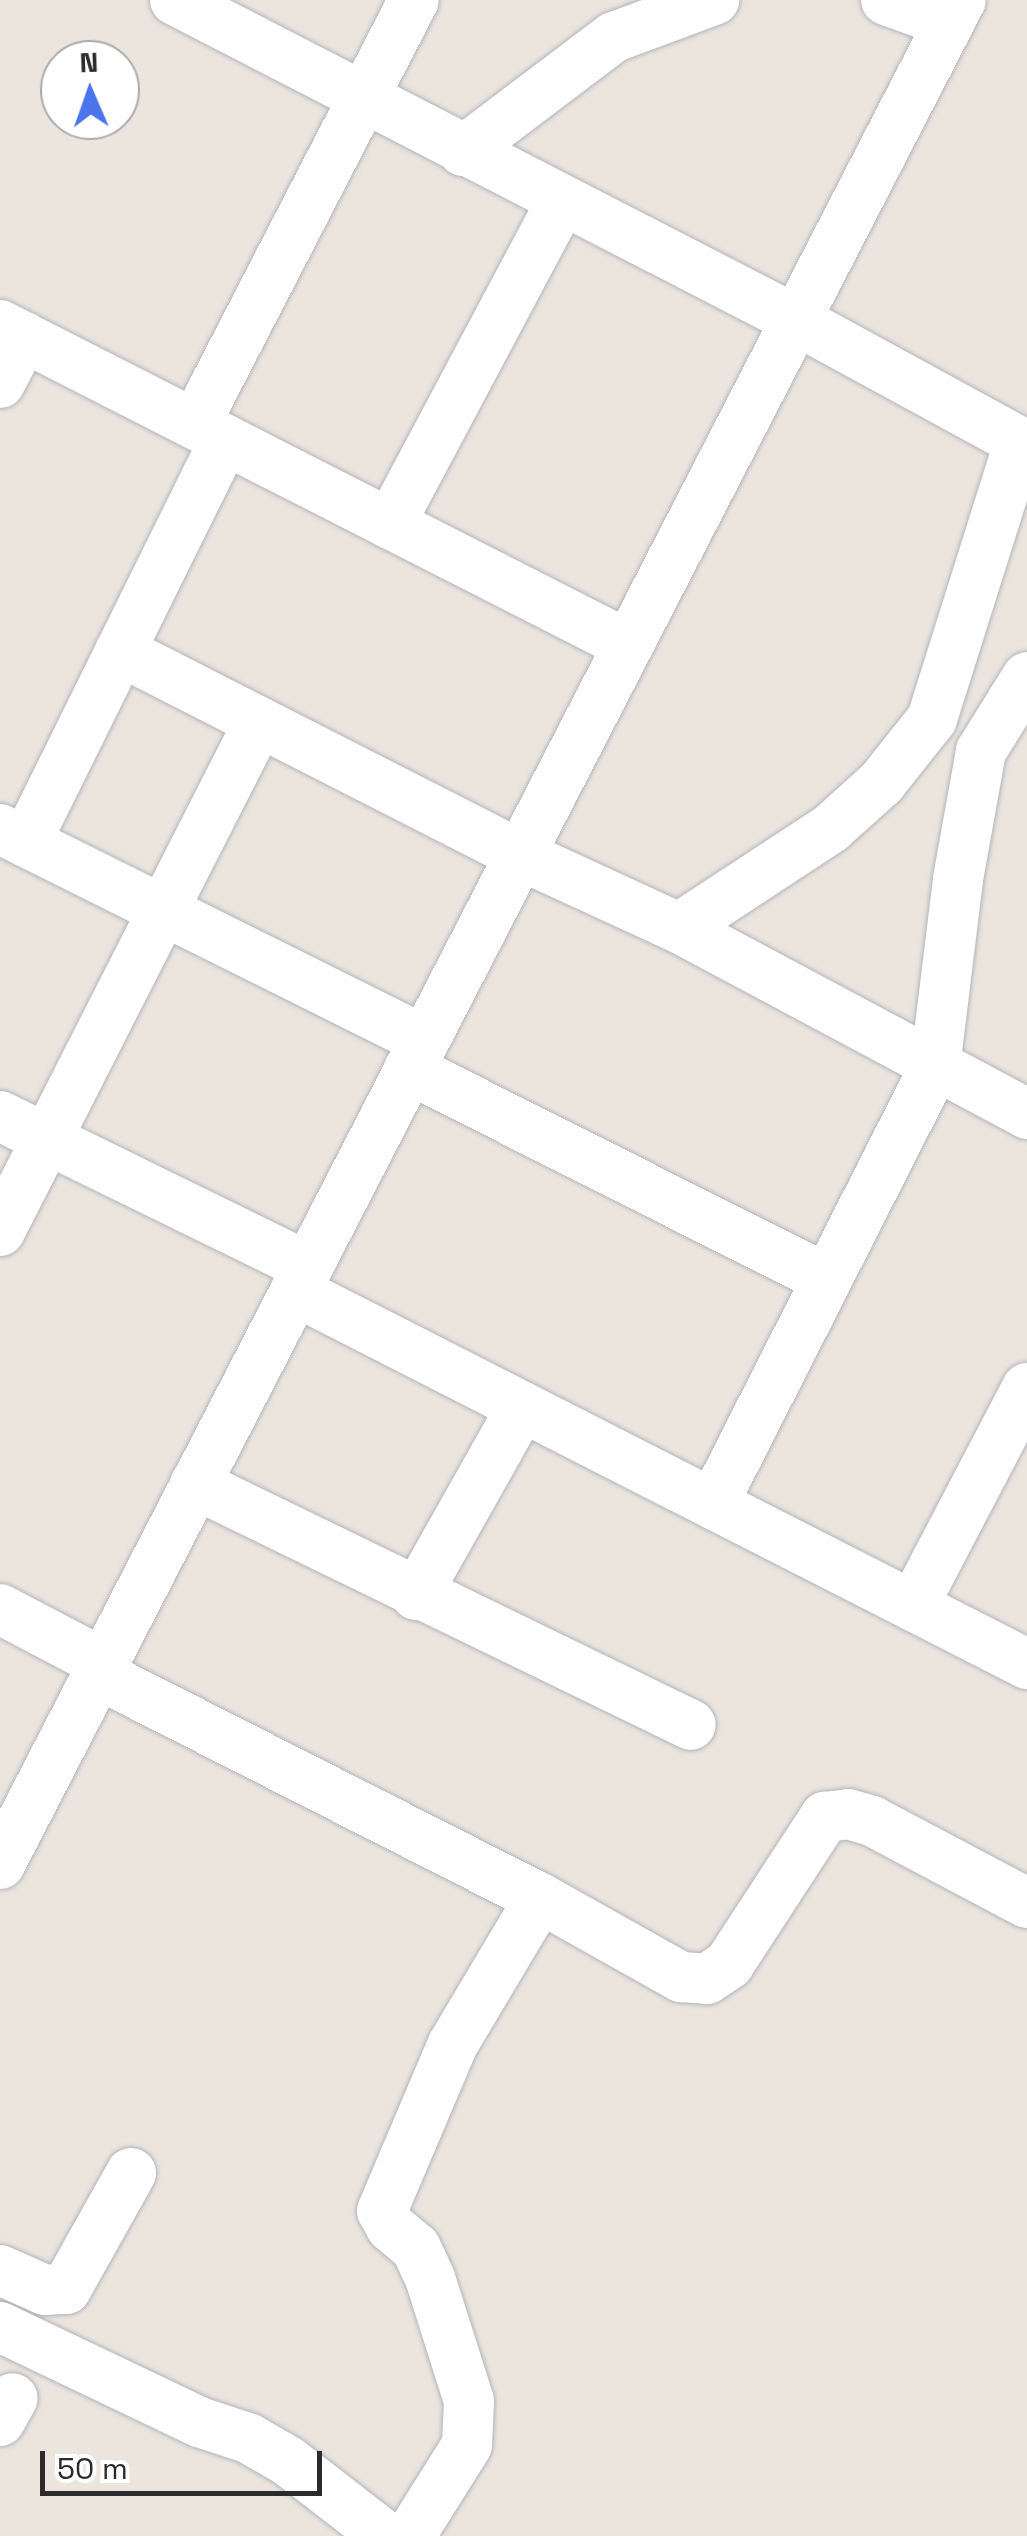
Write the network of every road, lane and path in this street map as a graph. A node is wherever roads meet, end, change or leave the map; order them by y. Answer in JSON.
{"nodes":[{"id":1,"x":176,"y":0,"type":"edge"},
{"id":2,"x":414,"y":0,"type":"edge"},
{"id":3,"x":714,"y":0,"type":"edge"},
{"id":4,"x":886,"y":0,"type":"edge"},
{"id":5,"x":955,"y":12,"type":"edge"},
{"id":6,"x":363,"y":97,"type":"junction"},
{"id":7,"x":463,"y":150,"type":"junction"},
{"id":8,"x":562,"y":200,"type":"junction"},
{"id":9,"x":796,"y":320,"type":"junction"},
{"id":10,"x":12,"y":331,"type":"edge"},
{"id":11,"x":0,"y":383,"type":"edge"},
{"id":12,"x":210,"y":432,"type":"junction"},
{"id":13,"x":1023,"y":445,"type":"edge"},
{"id":14,"x":390,"y":524,"type":"junction"},
{"id":15,"x":628,"y":644,"type":"junction"},
{"id":16,"x":120,"y":651,"type":"junction"},
{"id":17,"x":1027,"y":676,"type":"edge"},
{"id":18,"x":932,"y":719,"type":"junction"},
{"id":19,"x":260,"y":722,"type":"junction"},
{"id":20,"x":981,"y":752,"type":"junction"},
{"id":21,"x":13,"y":836,"type":"edge"},
{"id":22,"x":520,"y":855,"type":"junction"},
{"id":23,"x":164,"y":910,"type":"junction"},
{"id":24,"x":678,"y":928,"type":"junction"},
{"id":25,"x":417,"y":1055,"type":"junction"},
{"id":26,"x":936,"y":1067,"type":"junction"},
{"id":27,"x":1027,"y":1075,"type":"edge"},
{"id":28,"x":980,"y":1090,"type":"junction"},
{"id":29,"x":1027,"y":1114,"type":"edge"},
{"id":30,"x":0,"y":1116,"type":"edge"},
{"id":31,"x":47,"y":1139,"type":"junction"},
{"id":32,"x":0,"y":1231,"type":"edge"},
{"id":33,"x":302,"y":1279,"type":"junction"},
{"id":34,"x":828,"y":1279,"type":"junction"},
{"id":35,"x":1027,"y":1388,"type":"edge"},
{"id":36,"x":522,"y":1406,"type":"junction"},
{"id":37,"x":195,"y":1484,"type":"junction"},
{"id":38,"x":713,"y":1504,"type":"junction"},
{"id":39,"x":416,"y":1595,"type":"junction"},
{"id":40,"x":913,"y":1606,"type":"junction"},
{"id":41,"x":0,"y":1609,"type":"edge"},
{"id":42,"x":1027,"y":1664,"type":"edge"},
{"id":43,"x":100,"y":1669,"type":"junction"},
{"id":44,"x":691,"y":1726,"type":"dead end"},
{"id":45,"x":0,"y":1864,"type":"edge"},
{"id":46,"x":540,"y":1898,"type":"junction"},
{"id":47,"x":1027,"y":1903,"type":"edge"},
{"id":48,"x":131,"y":2173,"type":"dead end"},
{"id":49,"x":0,"y":2270,"type":"edge"},
{"id":50,"x":0,"y":2327,"type":"edge"},
{"id":51,"x":384,"y":2536,"type":"edge"},
{"id":52,"x":410,"y":2536,"type":"edge"}],
"edges":[{"from":1,"to":6,"type":"street"},
{"from":2,"to":6,"type":"street"},
{"from":3,"to":7,"type":"street"},
{"from":4,"to":5,"type":"street"},
{"from":5,"to":9,"type":"street"},
{"from":6,"to":7,"type":"street"},
{"from":6,"to":12,"type":"street"},
{"from":7,"to":8,"type":"street"},
{"from":8,"to":9,"type":"street"},
{"from":8,"to":14,"type":"street"},
{"from":9,"to":13,"type":"street"},
{"from":9,"to":15,"type":"street"},
{"from":10,"to":11,"type":"street"},
{"from":10,"to":12,"type":"street"},
{"from":12,"to":14,"type":"street"},
{"from":12,"to":16,"type":"street"},
{"from":13,"to":18,"type":"street"},
{"from":14,"to":15,"type":"street"},
{"from":15,"to":22,"type":"street"},
{"from":16,"to":19,"type":"street"},
{"from":16,"to":21,"type":"street"},
{"from":17,"to":20,"type":"street"},
{"from":18,"to":20,"type":"street"},
{"from":18,"to":24,"type":"street"},
{"from":19,"to":22,"type":"street"},
{"from":19,"to":23,"type":"street"},
{"from":20,"to":26,"type":"street"},
{"from":21,"to":23,"type":"street"},
{"from":22,"to":24,"type":"street"},
{"from":22,"to":25,"type":"street"},
{"from":23,"to":25,"type":"street"},
{"from":23,"to":31,"type":"street"},
{"from":24,"to":26,"type":"street"},
{"from":25,"to":33,"type":"street"},
{"from":25,"to":34,"type":"street"},
{"from":26,"to":28,"type":"street"},
{"from":26,"to":34,"type":"street"},
{"from":27,"to":28,"type":"street"},
{"from":28,"to":29,"type":"street"},
{"from":30,"to":31,"type":"street"},
{"from":31,"to":32,"type":"street"},
{"from":31,"to":33,"type":"street"},
{"from":33,"to":36,"type":"street"},
{"from":33,"to":37,"type":"street"},
{"from":34,"to":38,"type":"street"},
{"from":35,"to":40,"type":"street"},
{"from":36,"to":38,"type":"street"},
{"from":36,"to":39,"type":"street"},
{"from":37,"to":39,"type":"street"},
{"from":37,"to":43,"type":"street"},
{"from":38,"to":40,"type":"street"},
{"from":39,"to":44,"type":"street"},
{"from":40,"to":42,"type":"street"},
{"from":41,"to":43,"type":"street"},
{"from":43,"to":45,"type":"street"},
{"from":43,"to":46,"type":"street"},
{"from":46,"to":47,"type":"street"},
{"from":46,"to":52,"type":"street"},
{"from":48,"to":49,"type":"street"},
{"from":50,"to":51,"type":"street"}]}
